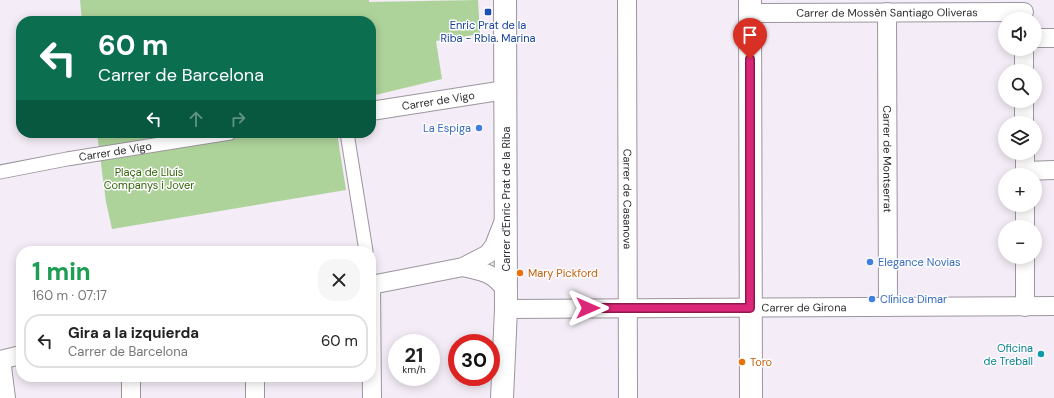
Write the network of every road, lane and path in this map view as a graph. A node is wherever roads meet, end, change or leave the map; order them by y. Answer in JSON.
{"nodes":[{"id":1,"x":505,"y":0,"type":"edge"},
{"id":2,"x":627,"y":0,"type":"edge"},
{"id":3,"x":750,"y":6,"type":"edge"},
{"id":4,"x":1024,"y":10,"type":"edge"},
{"id":5,"x":887,"y":12,"type":"junction"},
{"id":6,"x":1042,"y":38,"type":"edge"},
{"id":7,"x":1054,"y":38,"type":"edge"},
{"id":8,"x":505,"y":90,"type":"junction"},
{"id":9,"x":376,"y":110,"type":"edge"},
{"id":10,"x":199,"y":138,"type":"edge"},
{"id":11,"x":348,"y":138,"type":"edge"},
{"id":12,"x":1054,"y":170,"type":"edge"},
{"id":13,"x":1042,"y":171,"type":"edge"},
{"id":14,"x":0,"y":172,"type":"edge"},
{"id":15,"x":506,"y":214,"type":"junction"},
{"id":16,"x":365,"y":246,"type":"edge"},
{"id":17,"x":1025,"y":264,"type":"edge"},
{"id":18,"x":463,"y":267,"type":"junction"},
{"id":19,"x":376,"y":284,"type":"edge"},
{"id":20,"x":506,"y":299,"type":"junction"},
{"id":21,"x":1054,"y":306,"type":"edge"},
{"id":22,"x":888,"y":307,"type":"junction"},
{"id":23,"x":1025,"y":307,"type":"junction"},
{"id":24,"x":628,"y":308,"type":"junction"},
{"id":25,"x":750,"y":308,"type":"junction"},
{"id":26,"x":16,"y":356,"type":"edge"},
{"id":27,"x":0,"y":360,"type":"edge"},
{"id":28,"x":0,"y":367,"type":"edge"},
{"id":29,"x":131,"y":382,"type":"edge"},
{"id":30,"x":255,"y":382,"type":"edge"},
{"id":31,"x":372,"y":382,"type":"edge"},
{"id":32,"x":4,"y":398,"type":"edge"},
{"id":33,"x":131,"y":398,"type":"edge"},
{"id":34,"x":255,"y":398,"type":"edge"},
{"id":35,"x":372,"y":398,"type":"edge"},
{"id":36,"x":502,"y":398,"type":"edge"},
{"id":37,"x":628,"y":398,"type":"edge"},
{"id":38,"x":751,"y":398,"type":"edge"}],
"edges":[{"from":1,"to":8,"type":"street","name":"Carrer d'Enric Prat de la Riba"},
{"from":2,"to":24,"type":"street","name":"Carrer de Casanova"},
{"from":3,"to":5,"type":"street","name":"Carrer de Mossèn Santiago Oliveras"},
{"from":3,"to":25,"type":"street"},
{"from":4,"to":5,"type":"street","name":"Carrer de Mossèn Santiago Oliveras"},
{"from":5,"to":22,"type":"street","name":"Carrer de Montserrat"},
{"from":6,"to":7,"type":"street"},
{"from":8,"to":9,"type":"street","name":"Carrer de Vigo"},
{"from":8,"to":15,"type":"street","name":"Carrer d'Enric Prat de la Riba"},
{"from":10,"to":14,"type":"street","name":"Carrer de Vigo"},
{"from":11,"to":16,"type":"street"},
{"from":12,"to":13,"type":"street"},
{"from":15,"to":18,"type":"street"},
{"from":15,"to":20,"type":"street","name":"Carrer d'Enric Prat de la Riba"},
{"from":17,"to":23,"type":"street"},
{"from":18,"to":19,"type":"street"},
{"from":18,"to":20,"type":"street"},
{"from":20,"to":24,"type":"street","name":"Carrer de Girona"},
{"from":20,"to":36,"type":"street","name":"Carrer d'Enric Prat de la Riba"},
{"from":21,"to":23,"type":"street","name":"Carrer de Girona"},
{"from":22,"to":23,"type":"street","name":"Carrer de Girona"},
{"from":22,"to":25,"type":"street","name":"Carrer de Girona"},
{"from":24,"to":25,"type":"street","name":"Carrer de Girona"},
{"from":24,"to":37,"type":"street","name":"Carrer de Casanova"},
{"from":25,"to":38,"type":"street"},
{"from":26,"to":27,"type":"street"},
{"from":28,"to":32,"type":"street"},
{"from":29,"to":33,"type":"street"},
{"from":30,"to":34,"type":"street"},
{"from":31,"to":35,"type":"street"}]}
